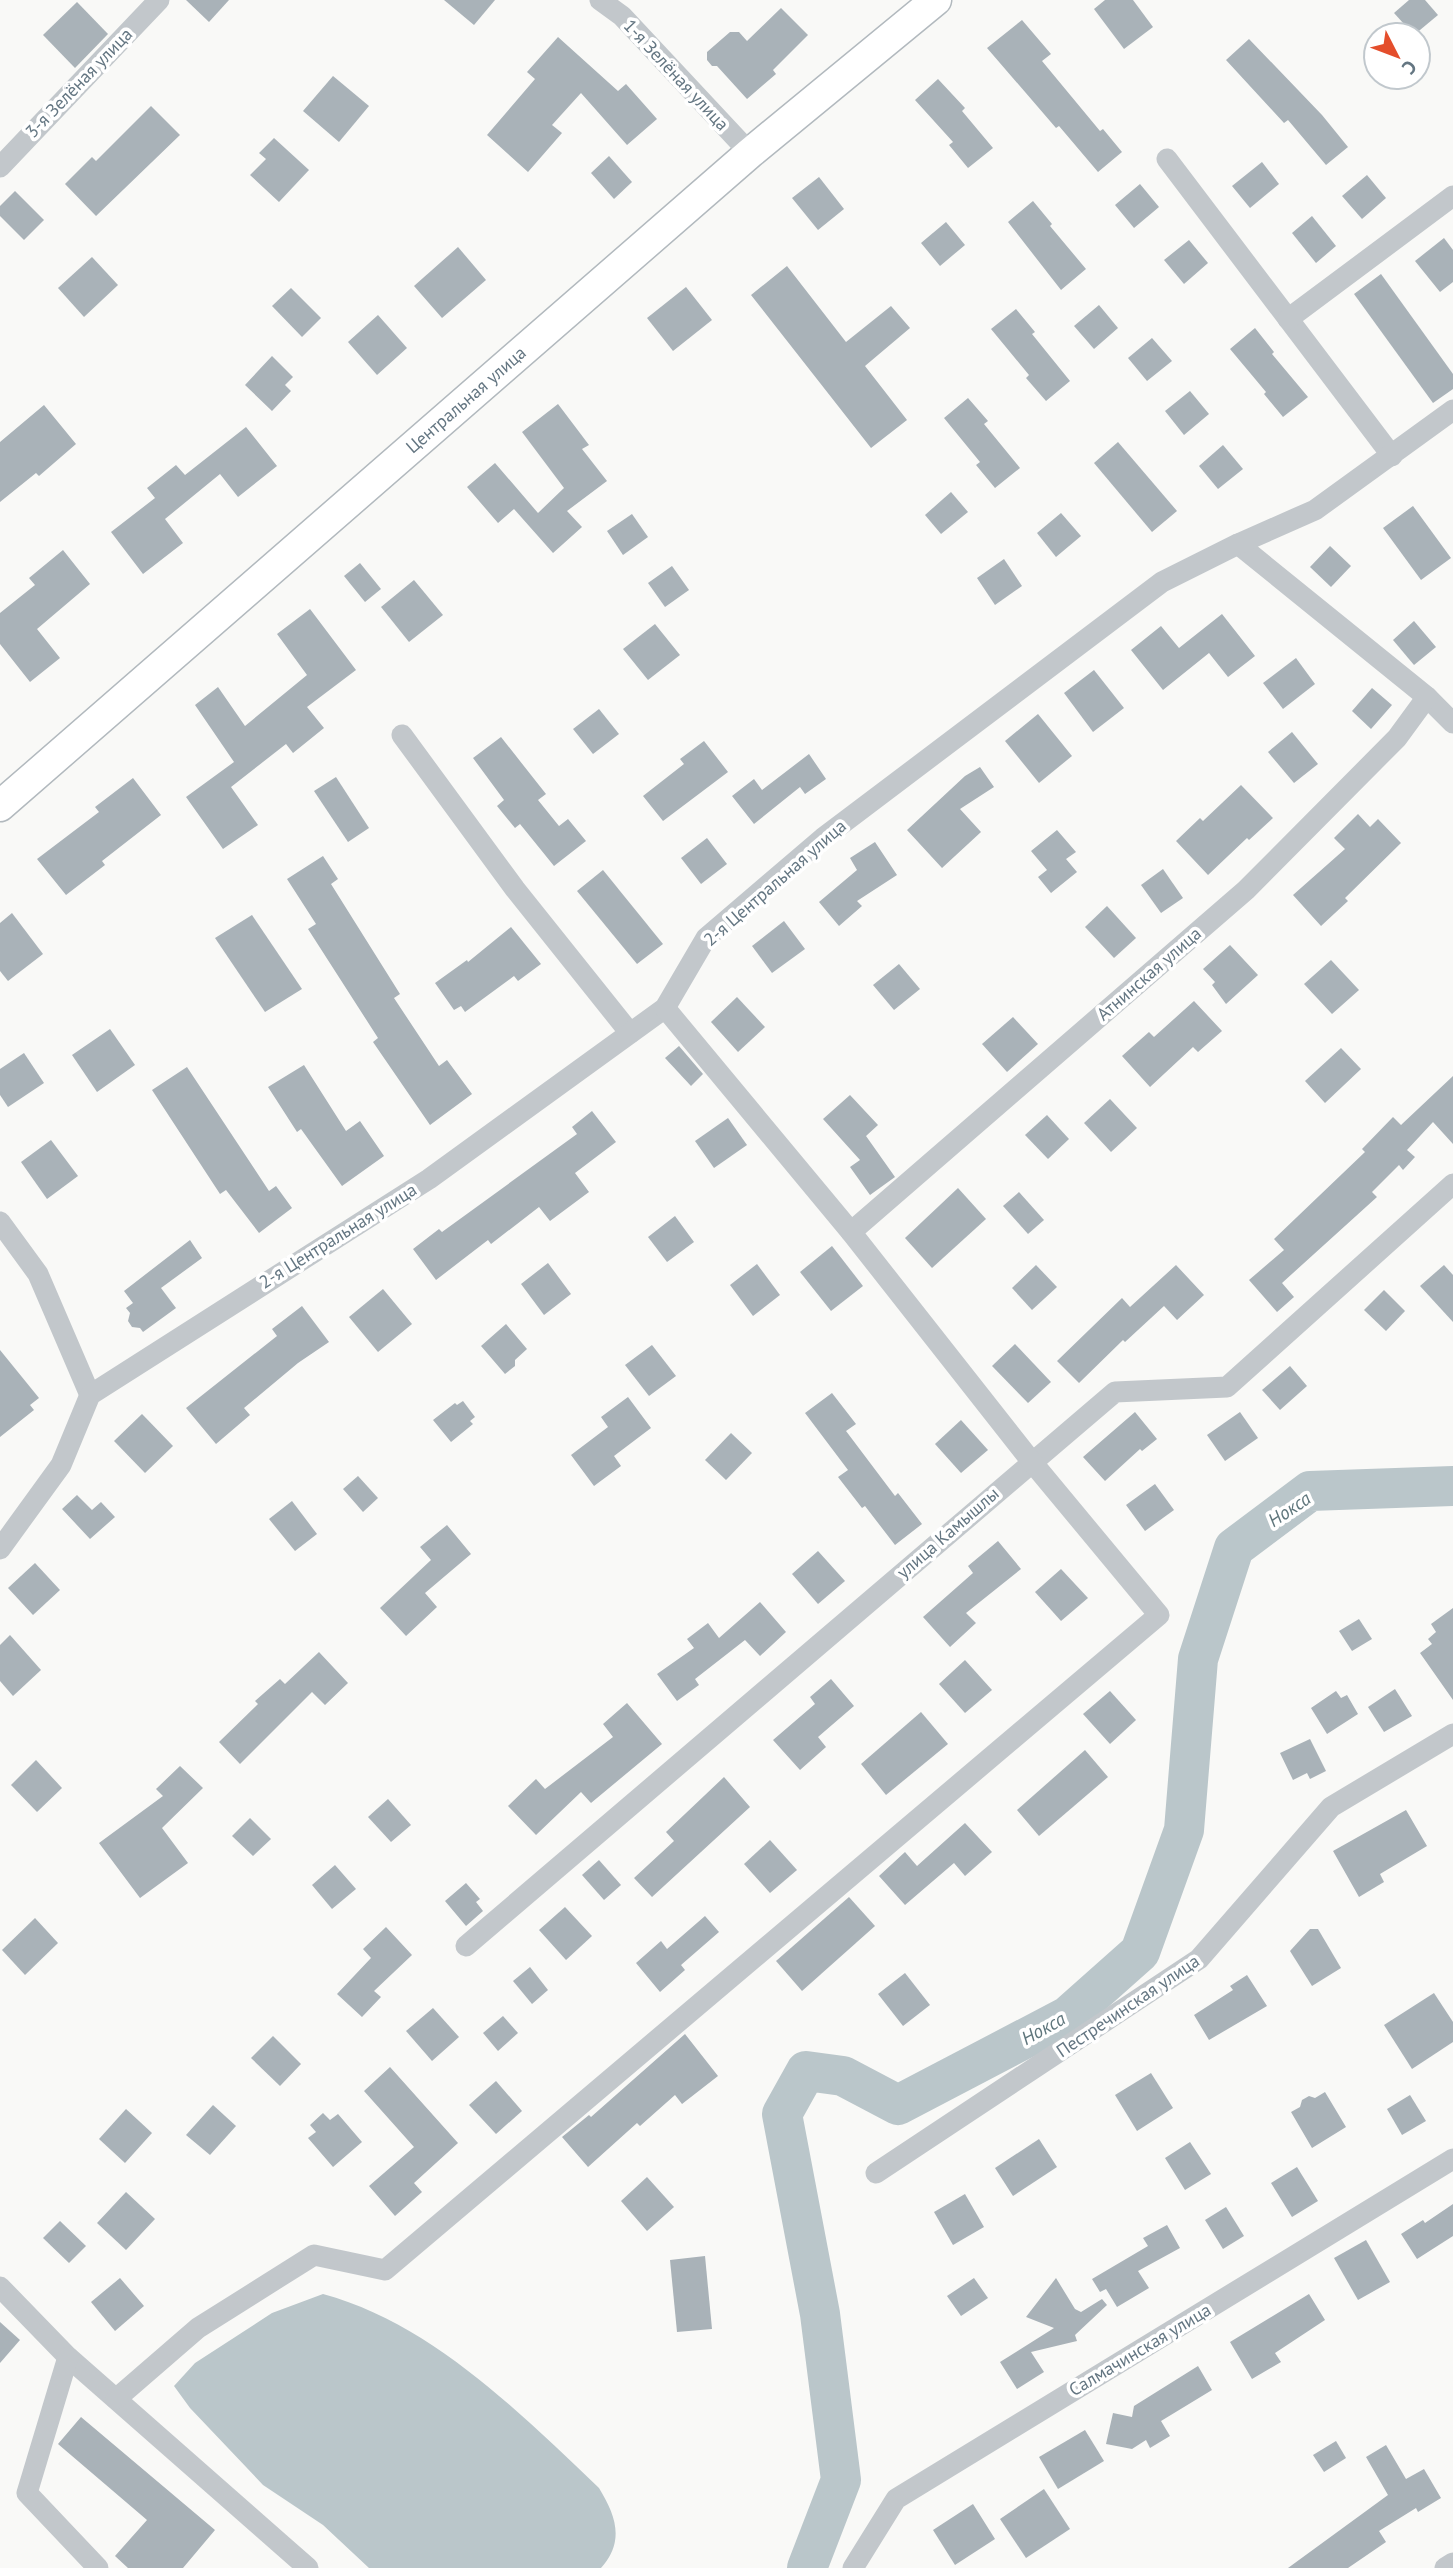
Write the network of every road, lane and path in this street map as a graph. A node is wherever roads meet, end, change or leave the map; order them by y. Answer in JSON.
{"nodes":[{"id":1,"x":159,"y":0,"type":"edge"},
{"id":2,"x":600,"y":0,"type":"edge"},
{"id":3,"x":936,"y":0,"type":"edge"},
{"id":4,"x":750,"y":153,"type":"junction"},
{"id":5,"x":1167,"y":159,"type":"dead end"},
{"id":6,"x":0,"y":167,"type":"edge"},
{"id":7,"x":1453,"y":196,"type":"edge"},
{"id":8,"x":1287,"y":319,"type":"junction"},
{"id":9,"x":1453,"y":410,"type":"edge"},
{"id":10,"x":1392,"y":456,"type":"junction"},
{"id":11,"x":1238,"y":544,"type":"junction"},
{"id":12,"x":1427,"y":697,"type":"junction"},
{"id":13,"x":1453,"y":723,"type":"edge"},
{"id":14,"x":402,"y":735,"type":"dead end"},
{"id":15,"x":0,"y":806,"type":"edge"},
{"id":16,"x":665,"y":1008,"type":"junction"},
{"id":17,"x":630,"y":1033,"type":"junction"},
{"id":18,"x":1453,"y":1184,"type":"edge"},
{"id":19,"x":0,"y":1222,"type":"edge"},
{"id":20,"x":852,"y":1232,"type":"junction"},
{"id":21,"x":90,"y":1395,"type":"junction"},
{"id":22,"x":1032,"y":1462,"type":"junction"},
{"id":23,"x":0,"y":1549,"type":"edge"},
{"id":24,"x":1453,"y":1734,"type":"edge"},
{"id":25,"x":466,"y":1946,"type":"dead end"},
{"id":26,"x":1453,"y":2159,"type":"edge"},
{"id":27,"x":876,"y":2174,"type":"dead end"},
{"id":28,"x":0,"y":2287,"type":"edge"},
{"id":29,"x":68,"y":2357,"type":"junction"},
{"id":30,"x":116,"y":2399,"type":"junction"},
{"id":31,"x":1453,"y":2563,"type":"edge"},
{"id":32,"x":98,"y":2568,"type":"edge"},
{"id":33,"x":308,"y":2568,"type":"edge"},
{"id":34,"x":853,"y":2568,"type":"edge"},
{"id":35,"x":1445,"y":2568,"type":"edge"}],
"edges":[{"from":1,"to":6,"type":"street","name":"3-я Зелёная улица"},
{"from":2,"to":4,"type":"street","name":"1-я Зелёная улица"},
{"from":3,"to":4,"type":"street","name":"Центральная улица"},
{"from":4,"to":15,"type":"street","name":"Центральная улица"},
{"from":5,"to":8,"type":"street"},
{"from":7,"to":8,"type":"street"},
{"from":8,"to":10,"type":"street"},
{"from":9,"to":10,"type":"street","name":"2-я Центральная улица"},
{"from":10,"to":11,"type":"street","name":"2-я Центральная улица"},
{"from":11,"to":12,"type":"street"},
{"from":11,"to":16,"type":"street","name":"2-я Центральная улица"},
{"from":12,"to":13,"type":"street"},
{"from":12,"to":20,"type":"street","name":"Атнинская улица"},
{"from":14,"to":17,"type":"street"},
{"from":16,"to":17,"type":"street","name":"2-я Центральная улица"},
{"from":16,"to":20,"type":"street"},
{"from":17,"to":21,"type":"street","name":"2-я Центральная улица"},
{"from":18,"to":22,"type":"street","name":"улица Камышлы"},
{"from":19,"to":21,"type":"street"},
{"from":20,"to":22,"type":"street"},
{"from":21,"to":23,"type":"street"},
{"from":22,"to":25,"type":"street","name":"улица Камышлы"},
{"from":22,"to":30,"type":"street"},
{"from":24,"to":27,"type":"street","name":"Пестречинская улица"},
{"from":26,"to":34,"type":"street","name":"Салмачинская улица"},
{"from":28,"to":29,"type":"street"},
{"from":29,"to":30,"type":"street"},
{"from":29,"to":32,"type":"street"},
{"from":30,"to":33,"type":"street"},
{"from":31,"to":35,"type":"street"}]}
